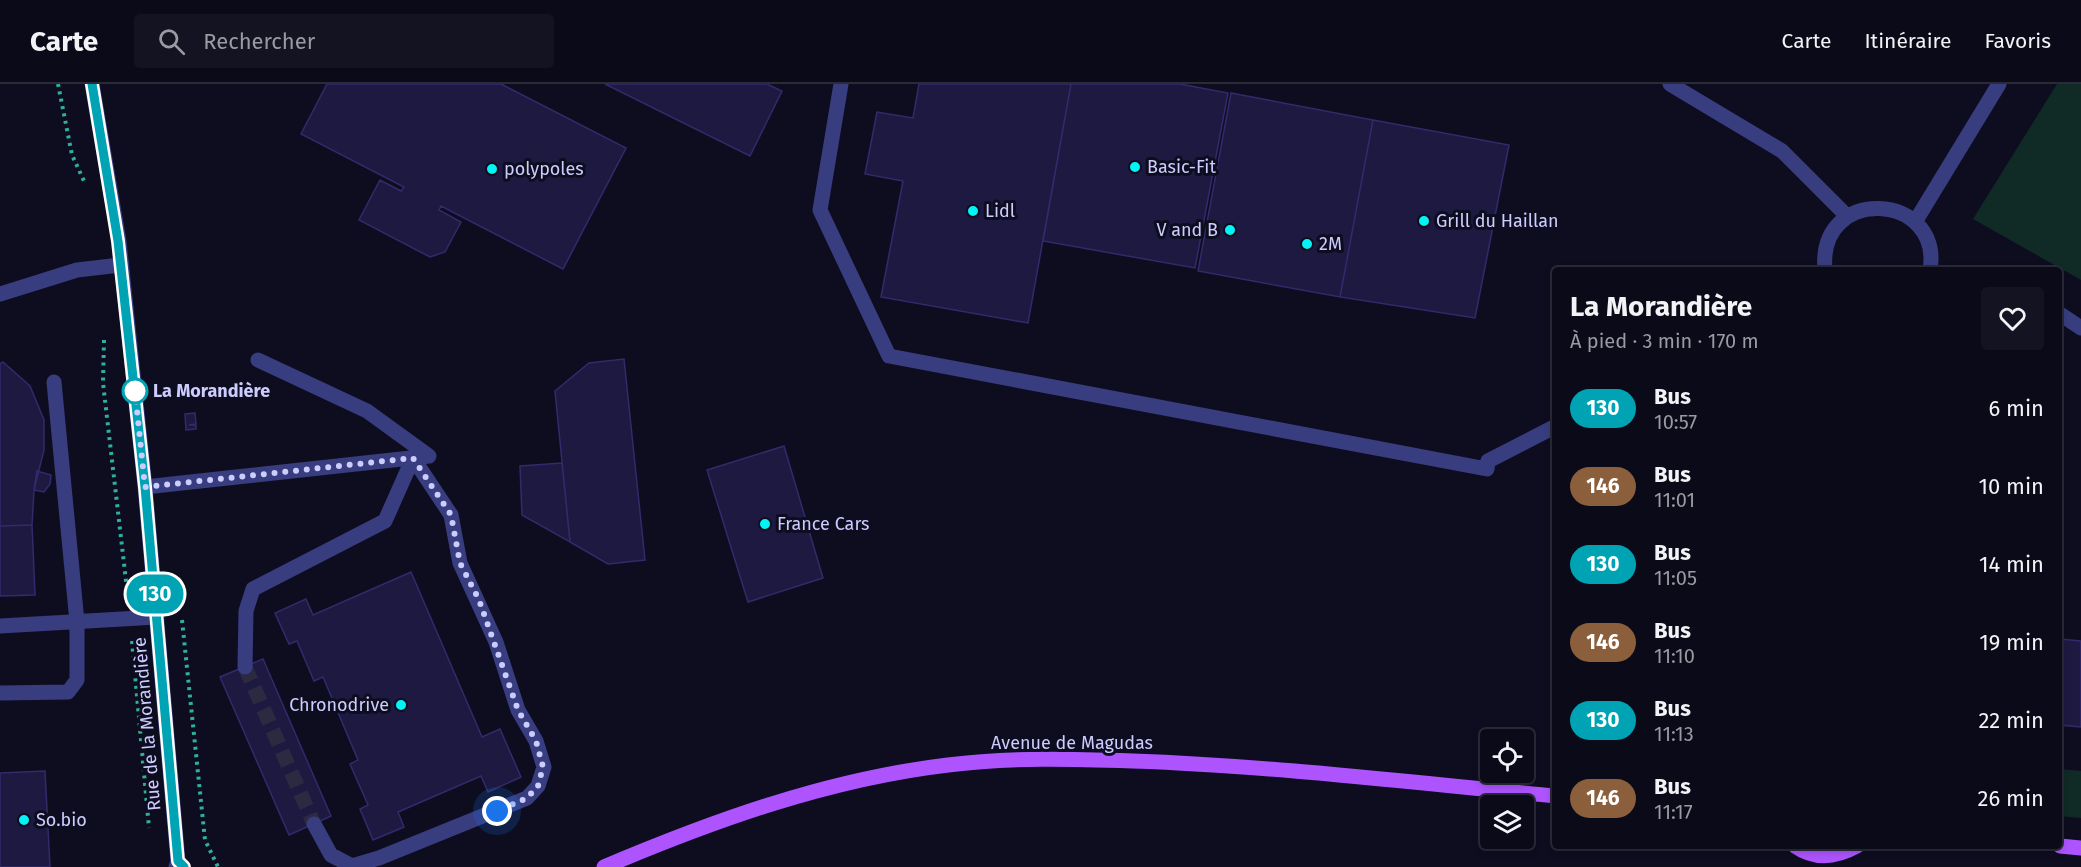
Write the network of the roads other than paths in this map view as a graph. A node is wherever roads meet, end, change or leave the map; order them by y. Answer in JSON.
{"nodes":[{"id":1,"x":92,"y":84,"type":"edge"},
{"id":2,"x":841,"y":84,"type":"edge"},
{"id":3,"x":1670,"y":84,"type":"edge"},
{"id":4,"x":1999,"y":84,"type":"edge"},
{"id":5,"x":1847,"y":216,"type":"junction"},
{"id":6,"x":1915,"y":222,"type":"junction"},
{"id":7,"x":120,"y":265,"type":"junction"},
{"id":8,"x":1825,"y":267,"type":"edge"},
{"id":9,"x":1934,"y":267,"type":"edge"},
{"id":10,"x":0,"y":294,"type":"edge"},
{"id":11,"x":2062,"y":315,"type":"edge"},
{"id":12,"x":2081,"y":328,"type":"edge"},
{"id":13,"x":258,"y":360,"type":"dead end"},
{"id":14,"x":54,"y":382,"type":"dead end"},
{"id":15,"x":1552,"y":428,"type":"edge"},
{"id":16,"x":413,"y":458,"type":"junction"},
{"id":17,"x":145,"y":487,"type":"junction"},
{"id":18,"x":157,"y":617,"type":"junction"},
{"id":19,"x":76,"y":622,"type":"junction"},
{"id":20,"x":0,"y":626,"type":"edge"},
{"id":21,"x":245,"y":667,"type":"tunnel mouth"},
{"id":22,"x":0,"y":693,"type":"edge"},
{"id":23,"x":1552,"y":796,"type":"edge"},
{"id":24,"x":314,"y":824,"type":"tunnel mouth"},
{"id":25,"x":2062,"y":846,"type":"edge"},
{"id":26,"x":2081,"y":848,"type":"edge"},
{"id":27,"x":1802,"y":849,"type":"edge"},
{"id":28,"x":1849,"y":849,"type":"edge"},
{"id":29,"x":180,"y":865,"type":"edge"},
{"id":30,"x":604,"y":867,"type":"edge"}],
"edges":[{"from":1,"to":7,"type":"street","name":"Rue de la Morandière"},
{"from":2,"to":15,"type":"street"},
{"from":3,"to":5,"type":"street"},
{"from":4,"to":6,"type":"street"},
{"from":5,"to":6,"type":"street"},
{"from":5,"to":8,"type":"street"},
{"from":6,"to":9,"type":"street"},
{"from":7,"to":10,"type":"street"},
{"from":7,"to":17,"type":"street","name":"Rue de la Morandière"},
{"from":11,"to":12,"type":"street"},
{"from":13,"to":16,"type":"street"},
{"from":14,"to":19,"type":"street"},
{"from":16,"to":17,"type":"street"},
{"from":16,"to":21,"type":"street"},
{"from":16,"to":24,"type":"street"},
{"from":17,"to":18,"type":"street","name":"Rue de la Morandière"},
{"from":18,"to":19,"type":"street"},
{"from":18,"to":29,"type":"street","name":"Rue de la Morandière"},
{"from":19,"to":20,"type":"street"},
{"from":19,"to":22,"type":"street"},
{"from":23,"to":30,"type":"main road","name":"Avenue de Magudas"},
{"from":25,"to":26,"type":"main road"},
{"from":27,"to":28,"type":"main road"}]}
